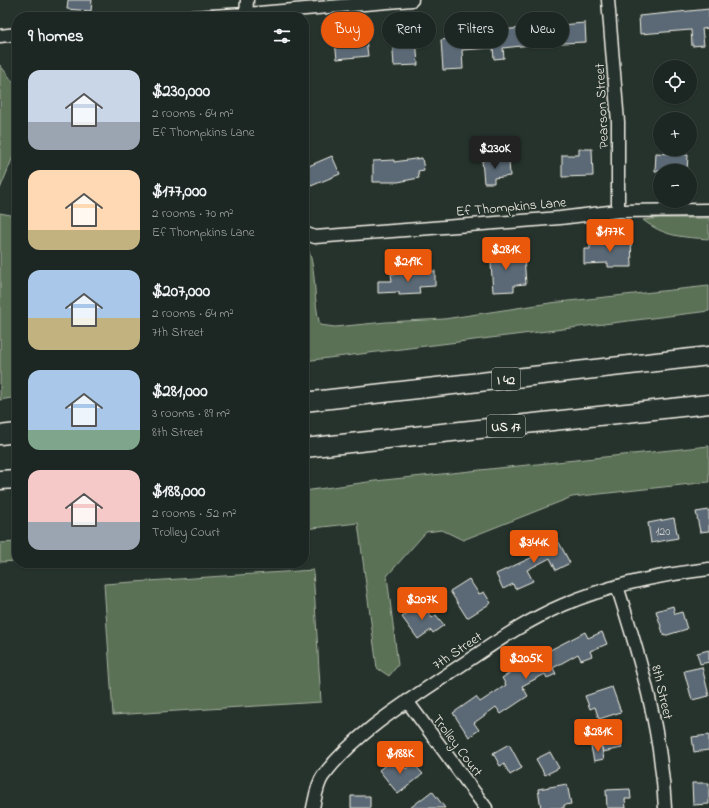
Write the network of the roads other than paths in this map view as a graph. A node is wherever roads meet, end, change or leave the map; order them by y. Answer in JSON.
{"nodes":[{"id":1,"x":247,"y":0,"type":"edge"},
{"id":2,"x":412,"y":0,"type":"edge"},
{"id":3,"x":608,"y":0,"type":"edge"},
{"id":4,"x":246,"y":12,"type":"edge"},
{"id":5,"x":288,"y":12,"type":"edge"},
{"id":6,"x":12,"y":35,"type":"edge"},
{"id":7,"x":0,"y":36,"type":"edge"},
{"id":8,"x":709,"y":210,"type":"edge"},
{"id":9,"x":618,"y":211,"type":"junction"},
{"id":10,"x":309,"y":235,"type":"edge"},
{"id":11,"x":709,"y":356,"type":"edge"},
{"id":12,"x":309,"y":401,"type":"edge"},
{"id":13,"x":709,"y":404,"type":"edge"},
{"id":14,"x":12,"y":434,"type":"edge"},
{"id":15,"x":0,"y":435,"type":"edge"},
{"id":16,"x":309,"y":447,"type":"edge"},
{"id":17,"x":12,"y":479,"type":"edge"},
{"id":18,"x":0,"y":480,"type":"edge"},
{"id":19,"x":709,"y":569,"type":"edge"},
{"id":20,"x":617,"y":586,"type":"junction"},
{"id":21,"x":407,"y":701,"type":"junction"},
{"id":22,"x":313,"y":808,"type":"edge"},
{"id":23,"x":486,"y":808,"type":"edge"},
{"id":24,"x":665,"y":808,"type":"edge"}],
"edges":[{"from":1,"to":4,"type":"street"},
{"from":2,"to":5,"type":"street"},
{"from":3,"to":9,"type":"street","name":"Pearson Street"},
{"from":6,"to":7,"type":"street"},
{"from":8,"to":9,"type":"street","name":"Ef Thompkins Lane"},
{"from":9,"to":10,"type":"street","name":"Ef Thompkins Lane"},
{"from":11,"to":12,"type":"highway","number":"I 42"},
{"from":13,"to":16,"type":"highway","number":"US 17"},
{"from":14,"to":15,"type":"highway"},
{"from":17,"to":18,"type":"highway"},
{"from":19,"to":20,"type":"street","name":"7th Street"},
{"from":20,"to":21,"type":"street","name":"7th Street"},
{"from":20,"to":24,"type":"street","name":"8th Street"},
{"from":21,"to":22,"type":"street","name":"7th Street"},
{"from":21,"to":23,"type":"street","name":"Trolley Court"}]}
